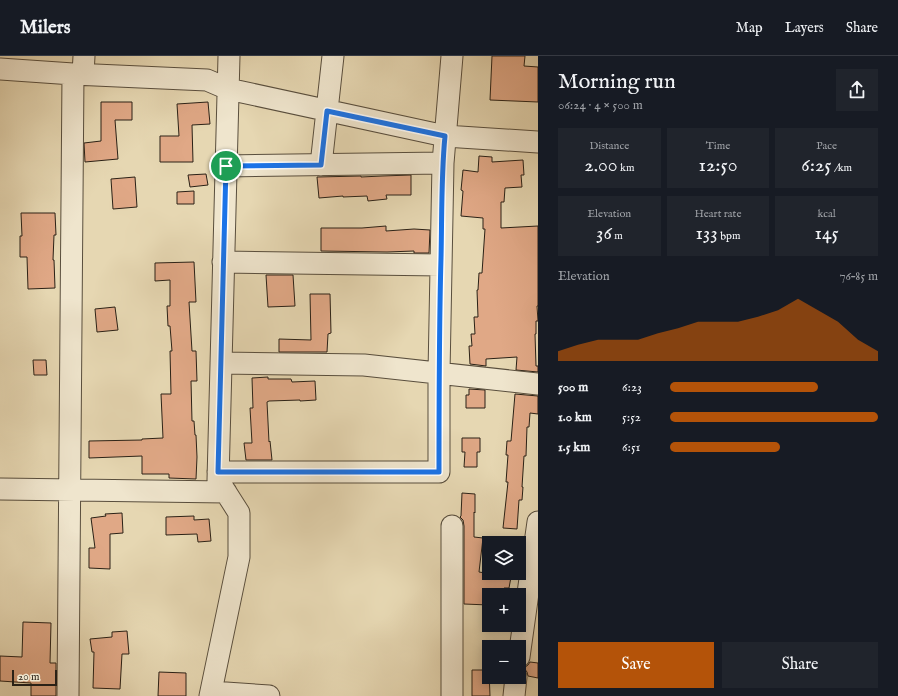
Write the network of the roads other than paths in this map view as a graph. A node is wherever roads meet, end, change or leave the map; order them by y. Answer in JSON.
{"nodes":[{"id":1,"x":228,"y":56,"type":"edge"},
{"id":2,"x":333,"y":56,"type":"edge"},
{"id":3,"x":452,"y":56,"type":"edge"},
{"id":4,"x":80,"y":68,"type":"edge"},
{"id":5,"x":0,"y":69,"type":"edge"},
{"id":6,"x":228,"y":89,"type":"junction"},
{"id":7,"x":327,"y":111,"type":"junction"},
{"id":8,"x":445,"y":136,"type":"junction"},
{"id":9,"x":538,"y":142,"type":"edge"},
{"id":10,"x":443,"y":163,"type":"junction"},
{"id":11,"x":321,"y":165,"type":"junction"},
{"id":12,"x":226,"y":166,"type":"junction"},
{"id":13,"x":224,"y":262,"type":"junction"},
{"id":14,"x":441,"y":265,"type":"junction"},
{"id":15,"x":221,"y":363,"type":"junction"},
{"id":16,"x":439,"y":373,"type":"junction"},
{"id":17,"x":538,"y":384,"type":"edge"},
{"id":18,"x":218,"y":472,"type":"junction"},
{"id":19,"x":0,"y":489,"type":"edge"},
{"id":20,"x":70,"y":490,"type":"junction"},
{"id":21,"x":226,"y":492,"type":"junction"},
{"id":22,"x":538,"y":522,"type":"edge"},
{"id":23,"x":452,"y":526,"type":"dead end"},
{"id":24,"x":522,"y":640,"type":"edge"},
{"id":25,"x":515,"y":684,"type":"edge"},
{"id":26,"x":210,"y":694,"type":"edge"},
{"id":27,"x":68,"y":696,"type":"edge"},
{"id":28,"x":269,"y":696,"type":"edge"},
{"id":29,"x":452,"y":696,"type":"edge"},
{"id":30,"x":514,"y":696,"type":"edge"}],
"edges":[{"from":1,"to":6,"type":"street"},
{"from":2,"to":7,"type":"street"},
{"from":3,"to":8,"type":"street"},
{"from":4,"to":5,"type":"street"},
{"from":4,"to":6,"type":"street"},
{"from":4,"to":20,"type":"street"},
{"from":6,"to":7,"type":"street"},
{"from":6,"to":12,"type":"street"},
{"from":7,"to":8,"type":"street"},
{"from":7,"to":11,"type":"street"},
{"from":8,"to":9,"type":"street"},
{"from":8,"to":10,"type":"street"},
{"from":10,"to":11,"type":"street"},
{"from":10,"to":14,"type":"street"},
{"from":11,"to":12,"type":"street"},
{"from":12,"to":13,"type":"street"},
{"from":13,"to":14,"type":"street"},
{"from":13,"to":15,"type":"street"},
{"from":14,"to":16,"type":"street"},
{"from":15,"to":16,"type":"street"},
{"from":15,"to":18,"type":"street"},
{"from":16,"to":17,"type":"street"},
{"from":16,"to":18,"type":"street"},
{"from":18,"to":21,"type":"street"},
{"from":19,"to":20,"type":"street"},
{"from":20,"to":21,"type":"street"},
{"from":20,"to":27,"type":"street"},
{"from":21,"to":26,"type":"street"},
{"from":22,"to":24,"type":"street"},
{"from":23,"to":29,"type":"street"},
{"from":25,"to":30,"type":"street"},
{"from":26,"to":28,"type":"street"}]}
